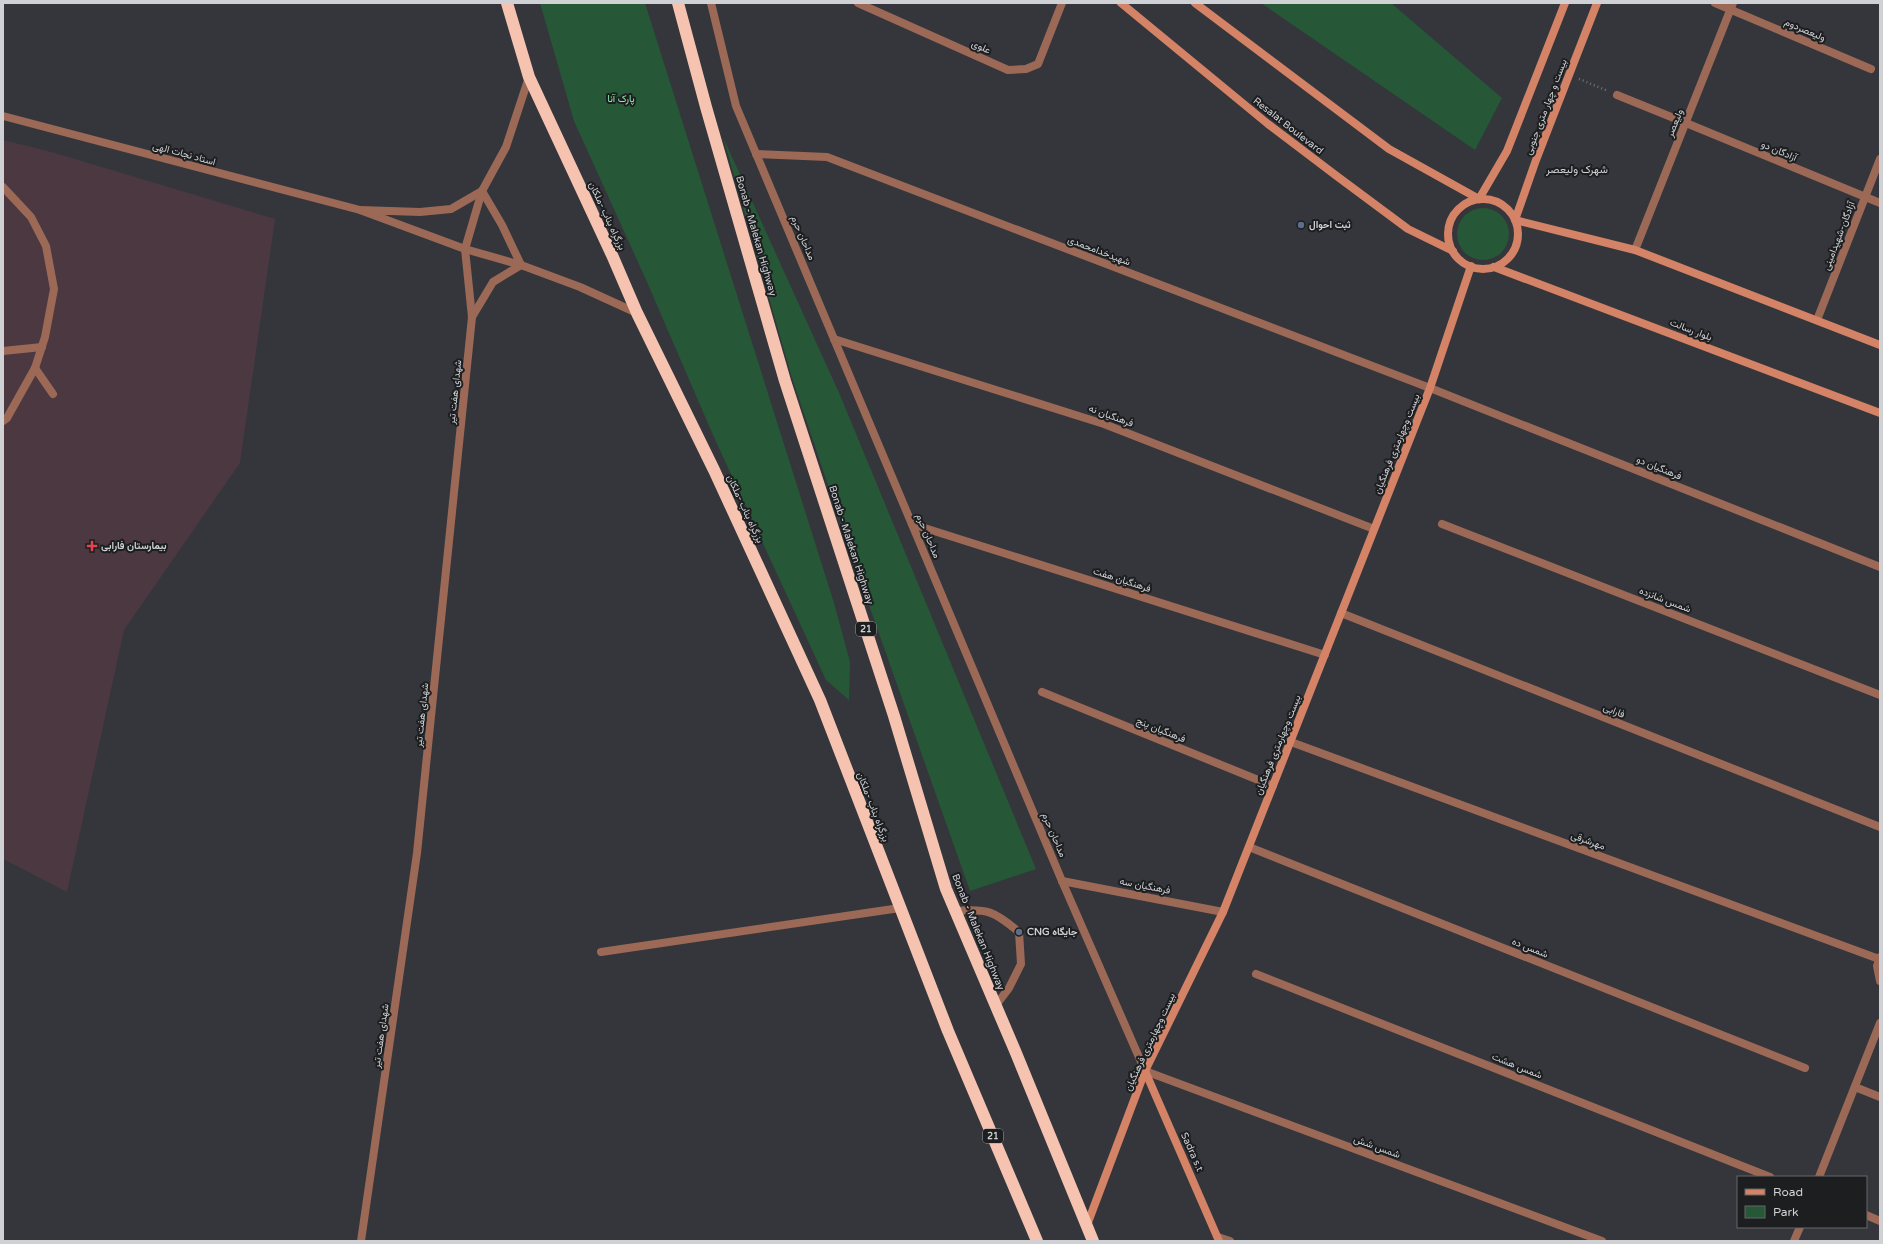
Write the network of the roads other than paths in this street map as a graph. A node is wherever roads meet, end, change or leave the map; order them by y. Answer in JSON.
{"nodes":[{"id":1,"x":507,"y":3,"type":"edge"},
{"id":2,"x":678,"y":3,"type":"edge"},
{"id":3,"x":711,"y":3,"type":"edge"},
{"id":4,"x":858,"y":3,"type":"edge"},
{"id":5,"x":1062,"y":3,"type":"edge"},
{"id":6,"x":1120,"y":3,"type":"edge"},
{"id":7,"x":1195,"y":3,"type":"edge"},
{"id":8,"x":1565,"y":3,"type":"edge"},
{"id":9,"x":1597,"y":3,"type":"edge"},
{"id":10,"x":1715,"y":3,"type":"edge"},
{"id":11,"x":1732,"y":6,"type":"edge"},
{"id":12,"x":1871,"y":69,"type":"dead end"},
{"id":13,"x":529,"y":77,"type":"junction"},
{"id":14,"x":1617,"y":95,"type":"road end"},
{"id":15,"x":3,"y":116,"type":"edge"},
{"id":16,"x":3,"y":120,"type":"edge"},
{"id":17,"x":20,"y":121,"type":"junction"},
{"id":18,"x":1686,"y":123,"type":"junction"},
{"id":19,"x":756,"y":154,"type":"junction"},
{"id":20,"x":1880,"y":159,"type":"edge"},
{"id":21,"x":3,"y":186,"type":"edge"},
{"id":22,"x":482,"y":191,"type":"junction"},
{"id":23,"x":1865,"y":197,"type":"junction"},
{"id":24,"x":1478,"y":199,"type":"junction"},
{"id":25,"x":1880,"y":203,"type":"edge"},
{"id":26,"x":360,"y":210,"type":"junction"},
{"id":27,"x":1515,"y":220,"type":"junction"},
{"id":28,"x":465,"y":249,"type":"junction"},
{"id":29,"x":1635,"y":250,"type":"junction"},
{"id":30,"x":1453,"y":251,"type":"junction"},
{"id":31,"x":521,"y":265,"type":"junction"},
{"id":32,"x":1471,"y":266,"type":"junction"},
{"id":33,"x":1494,"y":267,"type":"junction"},
{"id":34,"x":637,"y":313,"type":"junction"},
{"id":35,"x":472,"y":317,"type":"junction"},
{"id":36,"x":1817,"y":320,"type":"junction"},
{"id":37,"x":834,"y":339,"type":"junction"},
{"id":38,"x":1880,"y":345,"type":"edge"},
{"id":39,"x":42,"y":347,"type":"junction"},
{"id":40,"x":3,"y":350,"type":"edge"},
{"id":41,"x":35,"y":368,"type":"junction"},
{"id":42,"x":1430,"y":388,"type":"junction"},
{"id":43,"x":54,"y":394,"type":"dead end"},
{"id":44,"x":1880,"y":413,"type":"edge"},
{"id":45,"x":3,"y":421,"type":"edge"},
{"id":46,"x":912,"y":524,"type":"junction"},
{"id":47,"x":1442,"y":524,"type":"dead end"},
{"id":48,"x":1374,"y":529,"type":"junction"},
{"id":49,"x":1880,"y":567,"type":"edge"},
{"id":50,"x":1342,"y":613,"type":"junction"},
{"id":51,"x":1325,"y":655,"type":"junction"},
{"id":52,"x":1042,"y":692,"type":"dead end"},
{"id":53,"x":1880,"y":694,"type":"edge"},
{"id":54,"x":1291,"y":742,"type":"junction"},
{"id":55,"x":1273,"y":786,"type":"junction"},
{"id":56,"x":1880,"y":827,"type":"edge"},
{"id":57,"x":1248,"y":847,"type":"junction"},
{"id":58,"x":1062,"y":881,"type":"junction"},
{"id":59,"x":900,"y":908,"type":"junction"},
{"id":60,"x":956,"y":911,"type":"junction"},
{"id":61,"x":1223,"y":912,"type":"junction"},
{"id":62,"x":601,"y":952,"type":"dead end"},
{"id":63,"x":1880,"y":958,"type":"edge"},
{"id":64,"x":1256,"y":974,"type":"dead end"},
{"id":65,"x":1880,"y":981,"type":"edge"},
{"id":66,"x":996,"y":1005,"type":"junction"},
{"id":67,"x":1880,"y":1023,"type":"edge"},
{"id":68,"x":1805,"y":1068,"type":"dead end"},
{"id":69,"x":1145,"y":1071,"type":"junction"},
{"id":70,"x":1855,"y":1087,"type":"junction"},
{"id":71,"x":1880,"y":1097,"type":"edge"},
{"id":72,"x":1767,"y":1176,"type":"edge"},
{"id":73,"x":1819,"y":1176,"type":"edge"},
{"id":74,"x":1867,"y":1215,"type":"edge"},
{"id":75,"x":1880,"y":1221,"type":"edge"},
{"id":76,"x":1087,"y":1224,"type":"junction"},
{"id":77,"x":1800,"y":1228,"type":"edge"},
{"id":78,"x":1218,"y":1239,"type":"edge"},
{"id":79,"x":361,"y":1241,"type":"edge"},
{"id":80,"x":1037,"y":1241,"type":"edge"},
{"id":81,"x":1093,"y":1241,"type":"edge"},
{"id":82,"x":1230,"y":1241,"type":"edge"},
{"id":83,"x":1602,"y":1241,"type":"edge"},
{"id":84,"x":1794,"y":1241,"type":"edge"}],
"edges":[{"from":1,"to":13,"type":"highway","name":"بزرگراه بناب -ملکان","number":"21"},
{"from":2,"to":60,"type":"highway","name":"Bonab - Malekan Highway","number":"21"},
{"from":3,"to":19,"type":"street","name":"مداحان حرم"},
{"from":4,"to":5,"type":"street","name":"علوی"},
{"from":6,"to":30,"type":"street","name":"Resalat Boulevard"},
{"from":7,"to":24,"type":"street"},
{"from":8,"to":24,"type":"street","name":"بیست و چهار متری جنوبی"},
{"from":9,"to":27,"type":"street","name":"بیست و چهار متری جنوبی"},
{"from":10,"to":11,"type":"street","name":"ولیعصردوم"},
{"from":11,"to":12,"type":"street","name":"ولیعصردوم"},
{"from":11,"to":18,"type":"street","name":"ولیعصر"},
{"from":13,"to":22,"type":"street","name":"شهدای هفت تیر"},
{"from":13,"to":34,"type":"highway","name":"بزرگراه بناب -ملکان","number":"21"},
{"from":14,"to":18,"type":"street","name":"آزادگان دو"},
{"from":15,"to":17,"type":"street","name":"استاد نجات الهی"},
{"from":16,"to":17,"type":"street"},
{"from":17,"to":26,"type":"street","name":"استاد نجات الهی"},
{"from":18,"to":23,"type":"street","name":"آزادگان دو"},
{"from":18,"to":29,"type":"street","name":"ولیعصر"},
{"from":19,"to":37,"type":"street","name":"مداحان حرم"},
{"from":19,"to":42,"type":"street","name":"شهیدخدامحمدی"},
{"from":20,"to":23,"type":"street","name":"آزادگان-شهیدامینی"},
{"from":21,"to":39,"type":"street"},
{"from":22,"to":26,"type":"street"},
{"from":22,"to":28,"type":"street","name":"شهدای هفت تیر"},
{"from":22,"to":31,"type":"street"},
{"from":23,"to":25,"type":"street","name":"آزادگان دو"},
{"from":23,"to":36,"type":"street","name":"آزادگان-شهیدامینی"},
{"from":24,"to":27,"type":"street"},
{"from":24,"to":30,"type":"street"},
{"from":26,"to":28,"type":"street"},
{"from":27,"to":29,"type":"street"},
{"from":27,"to":33,"type":"street"},
{"from":28,"to":31,"type":"street"},
{"from":28,"to":35,"type":"street","name":"شهدای هفت تیر"},
{"from":29,"to":36,"type":"street"},
{"from":30,"to":32,"type":"street"},
{"from":31,"to":34,"type":"street"},
{"from":31,"to":35,"type":"street"},
{"from":32,"to":33,"type":"street"},
{"from":32,"to":42,"type":"street","name":"بیست وچهارمتری فرهنگیان"},
{"from":33,"to":44,"type":"street","name":"بلوار رسالت"},
{"from":34,"to":59,"type":"highway","name":"بزرگراه بناب -ملکان","number":"21"},
{"from":35,"to":79,"type":"street","name":"شهدای هفت تیر"},
{"from":36,"to":38,"type":"street"},
{"from":37,"to":46,"type":"street","name":"مداحان حرم"},
{"from":37,"to":48,"type":"street","name":"فرهنگیان نه"},
{"from":39,"to":40,"type":"street"},
{"from":39,"to":41,"type":"street"},
{"from":41,"to":43,"type":"street"},
{"from":41,"to":45,"type":"street"},
{"from":42,"to":48,"type":"street","name":"بیست وچهارمتری فرهنگیان"},
{"from":42,"to":49,"type":"street","name":"فرهنگیان دو"},
{"from":46,"to":51,"type":"street","name":"فرهنگیان هفت"},
{"from":46,"to":58,"type":"street","name":"مداحان حرم"},
{"from":47,"to":53,"type":"street","name":"شمس شانزده"},
{"from":48,"to":50,"type":"street","name":"بیست وچهارمتری فرهنگیان"},
{"from":50,"to":51,"type":"street","name":"بیست وچهارمتری فرهنگیان"},
{"from":50,"to":56,"type":"street","name":"فارابی"},
{"from":51,"to":54,"type":"street","name":"بیست وچهارمتری فرهنگیان"},
{"from":52,"to":55,"type":"street","name":"فرهنگیان پنج"},
{"from":54,"to":55,"type":"street","name":"بیست وچهارمتری فرهنگیان"},
{"from":54,"to":63,"type":"street","name":"مهرشرقی"},
{"from":55,"to":57,"type":"street","name":"بیست وچهارمتری فرهنگیان"},
{"from":57,"to":61,"type":"street","name":"بیست وچهارمتری فرهنگیان"},
{"from":57,"to":68,"type":"street","name":"شمس ده"},
{"from":58,"to":61,"type":"street","name":"فرهنگیان سه"},
{"from":58,"to":69,"type":"street","name":"مداحان حرم"},
{"from":59,"to":62,"type":"street"},
{"from":59,"to":80,"type":"highway","name":"بزرگراه بناب -ملکان","number":"21"},
{"from":60,"to":66,"type":"highway","name":"Bonab - Malekan Highway","number":"21"},
{"from":60,"to":66,"type":"street"},
{"from":61,"to":69,"type":"street","name":"بیست وچهارمتری فرهنگیان"},
{"from":63,"to":65,"type":"street"},
{"from":64,"to":72,"type":"street","name":"شمس هشت"},
{"from":66,"to":76,"type":"highway","name":"Bonab - Malekan Highway","number":"21"},
{"from":67,"to":70,"type":"street"},
{"from":69,"to":76,"type":"street","name":"بیست وچهارمتری فرهنگیان"},
{"from":69,"to":78,"type":"street","name":"Sadra s.t"},
{"from":69,"to":83,"type":"street","name":"شمس شش"},
{"from":70,"to":71,"type":"street"},
{"from":70,"to":73,"type":"street"},
{"from":74,"to":75,"type":"street"},
{"from":76,"to":81,"type":"highway","name":"Bonab - Malekan Highway","number":"21"},
{"from":77,"to":84,"type":"street"},
{"from":78,"to":82,"type":"street"}]}
